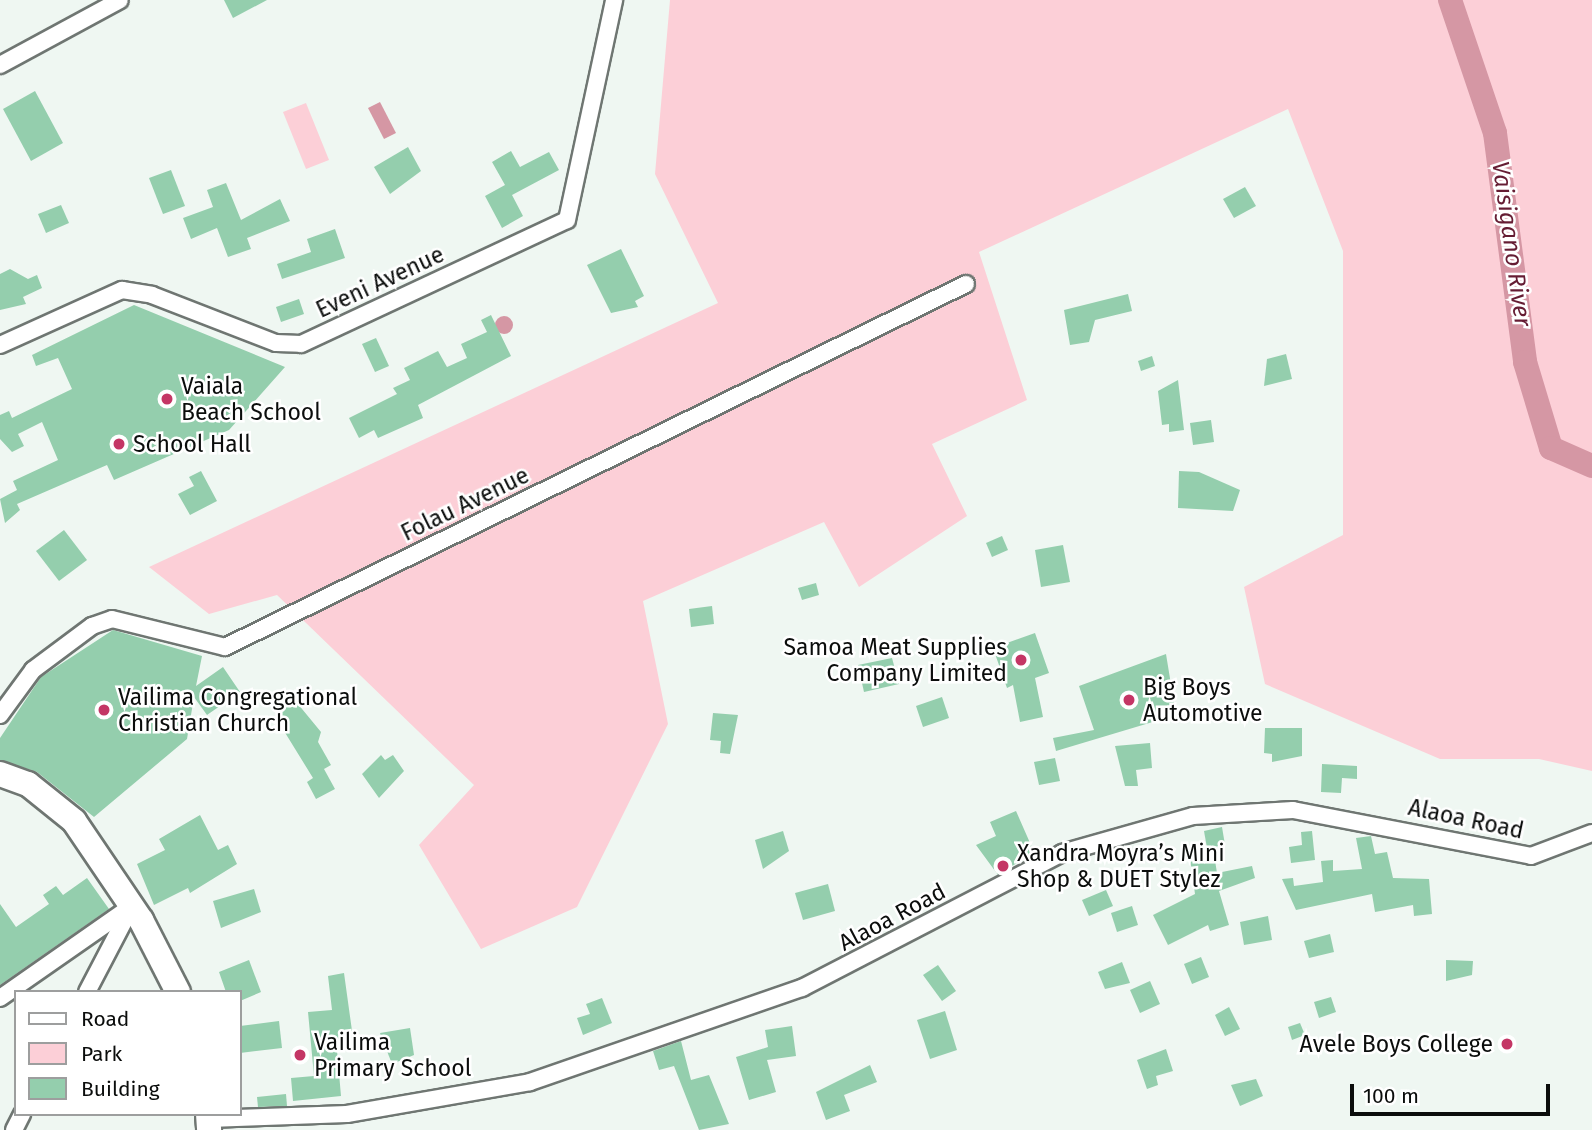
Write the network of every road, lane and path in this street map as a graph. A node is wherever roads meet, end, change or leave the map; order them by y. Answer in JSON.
{"nodes":[{"id":1,"x":120,"y":0,"type":"edge"},
{"id":2,"x":614,"y":0,"type":"edge"},
{"id":3,"x":0,"y":65,"type":"edge"},
{"id":4,"x":965,"y":284,"type":"dead end"},
{"id":5,"x":0,"y":345,"type":"edge"},
{"id":6,"x":0,"y":715,"type":"edge"},
{"id":7,"x":0,"y":774,"type":"edge"},
{"id":8,"x":1592,"y":833,"type":"edge"},
{"id":9,"x":132,"y":906,"type":"junction"},
{"id":10,"x":88,"y":990,"type":"edge"},
{"id":11,"x":177,"y":990,"type":"edge"},
{"id":12,"x":0,"y":998,"type":"edge"},
{"id":13,"x":209,"y":1121,"type":"edge"}],
"edges":[{"from":1,"to":3,"type":"street"},
{"from":2,"to":5,"type":"street","name":"Eveni Avenue"},
{"from":4,"to":6,"type":"street","name":"Folau Avenue"},
{"from":7,"to":9,"type":"main road"},
{"from":8,"to":13,"type":"street","name":"Alaoa Road"},
{"from":9,"to":10,"type":"street"},
{"from":9,"to":11,"type":"main road"},
{"from":9,"to":12,"type":"street"}]}
